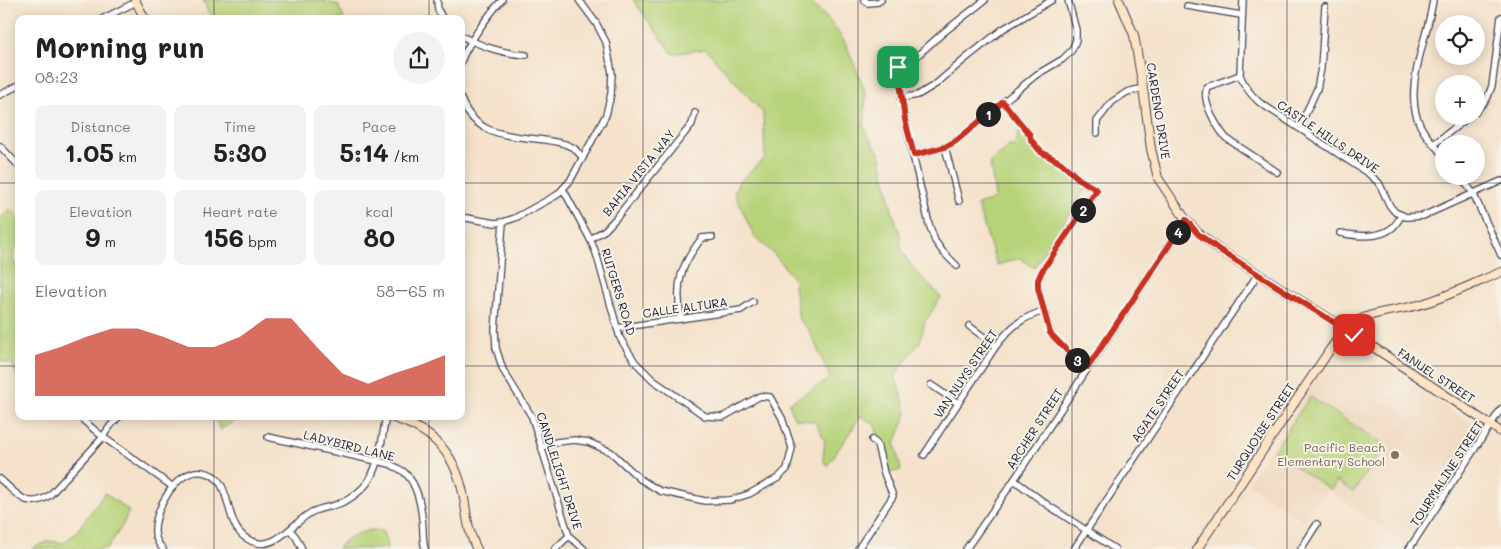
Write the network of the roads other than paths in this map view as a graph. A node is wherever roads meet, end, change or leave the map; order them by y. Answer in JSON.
{"nodes":[{"id":1,"x":437,"y":0,"type":"edge"},
{"id":2,"x":502,"y":0,"type":"edge"},
{"id":3,"x":579,"y":0,"type":"edge"},
{"id":4,"x":864,"y":0,"type":"edge"},
{"id":5,"x":985,"y":0,"type":"edge"},
{"id":6,"x":1052,"y":0,"type":"edge"},
{"id":7,"x":1068,"y":0,"type":"edge"},
{"id":8,"x":1119,"y":0,"type":"edge"},
{"id":9,"x":1243,"y":0,"type":"edge"},
{"id":10,"x":1433,"y":0,"type":"edge"},
{"id":11,"x":135,"y":1,"type":"edge"},
{"id":12,"x":879,"y":1,"type":"edge"},
{"id":13,"x":1187,"y":6,"type":"dead end"},
{"id":14,"x":1325,"y":7,"type":"dead end"},
{"id":15,"x":109,"y":15,"type":"edge"},
{"id":16,"x":143,"y":15,"type":"edge"},
{"id":17,"x":441,"y":15,"type":"edge"},
{"id":18,"x":1241,"y":15,"type":"junction"},
{"id":19,"x":1501,"y":17,"type":"edge"},
{"id":20,"x":1500,"y":27,"type":"edge"},
{"id":21,"x":465,"y":38,"type":"edge"},
{"id":22,"x":472,"y":41,"type":"junction"},
{"id":23,"x":465,"y":53,"type":"edge"},
{"id":24,"x":526,"y":55,"type":"dead end"},
{"id":25,"x":1240,"y":75,"type":"junction"},
{"id":26,"x":15,"y":87,"type":"edge"},
{"id":27,"x":1143,"y":88,"type":"junction"},
{"id":28,"x":0,"y":95,"type":"edge"},
{"id":29,"x":901,"y":98,"type":"junction"},
{"id":30,"x":1003,"y":102,"type":"junction"},
{"id":31,"x":1485,"y":102,"type":"edge"},
{"id":32,"x":465,"y":109,"type":"edge"},
{"id":33,"x":695,"y":112,"type":"dead end"},
{"id":34,"x":1458,"y":125,"type":"edge"},
{"id":35,"x":1299,"y":128,"type":"junction"},
{"id":36,"x":1097,"y":133,"type":"dead end"},
{"id":37,"x":1434,"y":144,"type":"joint"},
{"id":38,"x":0,"y":146,"type":"edge"},
{"id":39,"x":945,"y":147,"type":"junction"},
{"id":40,"x":914,"y":155,"type":"junction"},
{"id":41,"x":583,"y":158,"type":"junction"},
{"id":42,"x":15,"y":162,"type":"edge"},
{"id":43,"x":1277,"y":172,"type":"dead end"},
{"id":44,"x":1501,"y":181,"type":"edge"},
{"id":45,"x":1467,"y":185,"type":"edge"},
{"id":46,"x":563,"y":189,"type":"junction"},
{"id":47,"x":1473,"y":193,"type":"junction"},
{"id":48,"x":959,"y":201,"type":"dead end"},
{"id":49,"x":1402,"y":215,"type":"junction"},
{"id":50,"x":465,"y":218,"type":"edge"},
{"id":51,"x":1186,"y":220,"type":"junction"},
{"id":52,"x":503,"y":222,"type":"junction"},
{"id":53,"x":1340,"y":233,"type":"dead end"},
{"id":54,"x":712,"y":237,"type":"dead end"},
{"id":55,"x":590,"y":239,"type":"junction"},
{"id":56,"x":1501,"y":255,"type":"edge"},
{"id":57,"x":957,"y":266,"type":"dead end"},
{"id":58,"x":1501,"y":272,"type":"edge"},
{"id":59,"x":1258,"y":274,"type":"junction"},
{"id":60,"x":753,"y":302,"type":"dead end"},
{"id":61,"x":1044,"y":311,"type":"junction"},
{"id":62,"x":681,"y":318,"type":"junction"},
{"id":63,"x":969,"y":326,"type":"dead end"},
{"id":64,"x":617,"y":328,"type":"junction"},
{"id":65,"x":1346,"y":330,"type":"junction"},
{"id":66,"x":996,"y":346,"type":"junction"},
{"id":67,"x":1088,"y":367,"type":"junction"},
{"id":68,"x":930,"y":384,"type":"dead end"},
{"id":69,"x":958,"y":403,"type":"junction"},
{"id":70,"x":1501,"y":409,"type":"edge"},
{"id":71,"x":83,"y":420,"type":"edge"},
{"id":72,"x":116,"y":420,"type":"edge"},
{"id":73,"x":386,"y":420,"type":"edge"},
{"id":74,"x":398,"y":420,"type":"edge"},
{"id":75,"x":1491,"y":425,"type":"junction"},
{"id":76,"x":1501,"y":432,"type":"edge"},
{"id":77,"x":104,"y":437,"type":"junction"},
{"id":78,"x":268,"y":437,"type":"dead end"},
{"id":79,"x":872,"y":440,"type":"dead end"},
{"id":80,"x":542,"y":447,"type":"junction"},
{"id":81,"x":924,"y":455,"type":"dead end"},
{"id":82,"x":378,"y":462,"type":"junction"},
{"id":83,"x":0,"y":479,"type":"edge"},
{"id":84,"x":1014,"y":480,"type":"junction"},
{"id":85,"x":173,"y":487,"type":"junction"},
{"id":86,"x":1317,"y":524,"type":"dead end"},
{"id":87,"x":290,"y":530,"type":"junction"},
{"id":88,"x":1086,"y":531,"type":"junction"},
{"id":89,"x":568,"y":536,"type":"junction"},
{"id":90,"x":161,"y":547,"type":"edge"},
{"id":91,"x":152,"y":548,"type":"edge"},
{"id":92,"x":302,"y":549,"type":"edge"},
{"id":93,"x":426,"y":549,"type":"edge"},
{"id":94,"x":477,"y":549,"type":"edge"},
{"id":95,"x":555,"y":549,"type":"edge"},
{"id":96,"x":584,"y":549,"type":"edge"},
{"id":97,"x":858,"y":549,"type":"edge"},
{"id":98,"x":966,"y":549,"type":"edge"},
{"id":99,"x":1074,"y":549,"type":"edge"},
{"id":100,"x":1115,"y":549,"type":"edge"},
{"id":101,"x":1198,"y":549,"type":"edge"},
{"id":102,"x":1301,"y":549,"type":"edge"},
{"id":103,"x":1409,"y":549,"type":"edge"}],
"edges":[{"from":1,"to":17,"type":"street"},
{"from":2,"to":22,"type":"street"},
{"from":3,"to":41,"type":"street"},
{"from":4,"to":12,"type":"street"},
{"from":5,"to":29,"type":"street"},
{"from":6,"to":29,"type":"street"},
{"from":7,"to":30,"type":"street"},
{"from":8,"to":27,"type":"street","name":"CARDENO DRIVE"},
{"from":9,"to":18,"type":"street"},
{"from":10,"to":37,"type":"street"},
{"from":11,"to":15,"type":"street"},
{"from":11,"to":16,"type":"street"},
{"from":13,"to":18,"type":"street"},
{"from":14,"to":35,"type":"street"},
{"from":18,"to":25,"type":"street"},
{"from":19,"to":20,"type":"street"},
{"from":20,"to":31,"type":"street"},
{"from":21,"to":22,"type":"street"},
{"from":22,"to":23,"type":"street"},
{"from":22,"to":24,"type":"street"},
{"from":25,"to":35,"type":"street","name":"CASTLE HILLS DRIVE"},
{"from":25,"to":43,"type":"street"},
{"from":26,"to":28,"type":"street"},
{"from":27,"to":36,"type":"street"},
{"from":27,"to":51,"type":"street","name":"CARDENO DRIVE"},
{"from":29,"to":40,"type":"street"},
{"from":30,"to":39,"type":"street"},
{"from":30,"to":61,"type":"street"},
{"from":32,"to":41,"type":"street"},
{"from":33,"to":55,"type":"street","name":"BAHIA VISTA WAY"},
{"from":34,"to":37,"type":"street"},
{"from":35,"to":49,"type":"street","name":"CASTLE HILLS DRIVE"},
{"from":38,"to":42,"type":"street"},
{"from":39,"to":40,"type":"street"},
{"from":39,"to":48,"type":"street"},
{"from":40,"to":57,"type":"street"},
{"from":41,"to":46,"type":"street"},
{"from":44,"to":47,"type":"street"},
{"from":45,"to":47,"type":"street"},
{"from":46,"to":52,"type":"street"},
{"from":46,"to":55,"type":"street","name":"RUTGERS ROAD"},
{"from":47,"to":49,"type":"street"},
{"from":47,"to":56,"type":"street"},
{"from":49,"to":53,"type":"street"},
{"from":50,"to":52,"type":"street"},
{"from":51,"to":59,"type":"street","name":"FANUEL STREET"},
{"from":51,"to":67,"type":"street","name":"ARCHER STREET"},
{"from":52,"to":80,"type":"street","name":"CANDLELIGHT DRIVE"},
{"from":54,"to":62,"type":"street"},
{"from":55,"to":64,"type":"street","name":"RUTGERS ROAD"},
{"from":58,"to":65,"type":"street","name":"TURQUOISE STREET"},
{"from":59,"to":65,"type":"street","name":"FANUEL STREET"},
{"from":59,"to":88,"type":"street","name":"AGATE STREET"},
{"from":60,"to":62,"type":"street","name":"CALLE ALTURA"},
{"from":61,"to":66,"type":"street","name":"VAN NUYS STREET"},
{"from":61,"to":67,"type":"street"},
{"from":62,"to":64,"type":"street","name":"CALLE ALTURA"},
{"from":63,"to":66,"type":"street"},
{"from":64,"to":80,"type":"street","name":"RUTGERS ROAD"},
{"from":65,"to":75,"type":"street","name":"FANUEL STREET"},
{"from":65,"to":101,"type":"street","name":"TURQUOISE STREET"},
{"from":66,"to":69,"type":"street","name":"VAN NUYS STREET"},
{"from":67,"to":84,"type":"street","name":"ARCHER STREET"},
{"from":68,"to":69,"type":"street"},
{"from":69,"to":81,"type":"street","name":"VAN NUYS STREET"},
{"from":70,"to":75,"type":"street","name":"TOURMALINE STREET"},
{"from":71,"to":77,"type":"street"},
{"from":72,"to":77,"type":"street"},
{"from":73,"to":82,"type":"street"},
{"from":74,"to":94,"type":"street"},
{"from":75,"to":76,"type":"street","name":"FANUEL STREET"},
{"from":75,"to":103,"type":"street","name":"TOURMALINE STREET"},
{"from":77,"to":83,"type":"street"},
{"from":77,"to":85,"type":"street"},
{"from":78,"to":82,"type":"street","name":"LADYBIRD LANE"},
{"from":79,"to":97,"type":"street"},
{"from":80,"to":89,"type":"street","name":"CANDLELIGHT DRIVE"},
{"from":82,"to":87,"type":"street"},
{"from":82,"to":93,"type":"street","name":"LADYBIRD LANE"},
{"from":84,"to":88,"type":"street"},
{"from":84,"to":98,"type":"street","name":"ARCHER STREET"},
{"from":85,"to":87,"type":"street"},
{"from":85,"to":90,"type":"street"},
{"from":86,"to":102,"type":"street"},
{"from":87,"to":92,"type":"street"},
{"from":88,"to":99,"type":"street","name":"AGATE STREET"},
{"from":88,"to":100,"type":"street"},
{"from":89,"to":95,"type":"street"},
{"from":89,"to":96,"type":"street","name":"CANDLELIGHT DRIVE"},
{"from":90,"to":91,"type":"street"}]}
